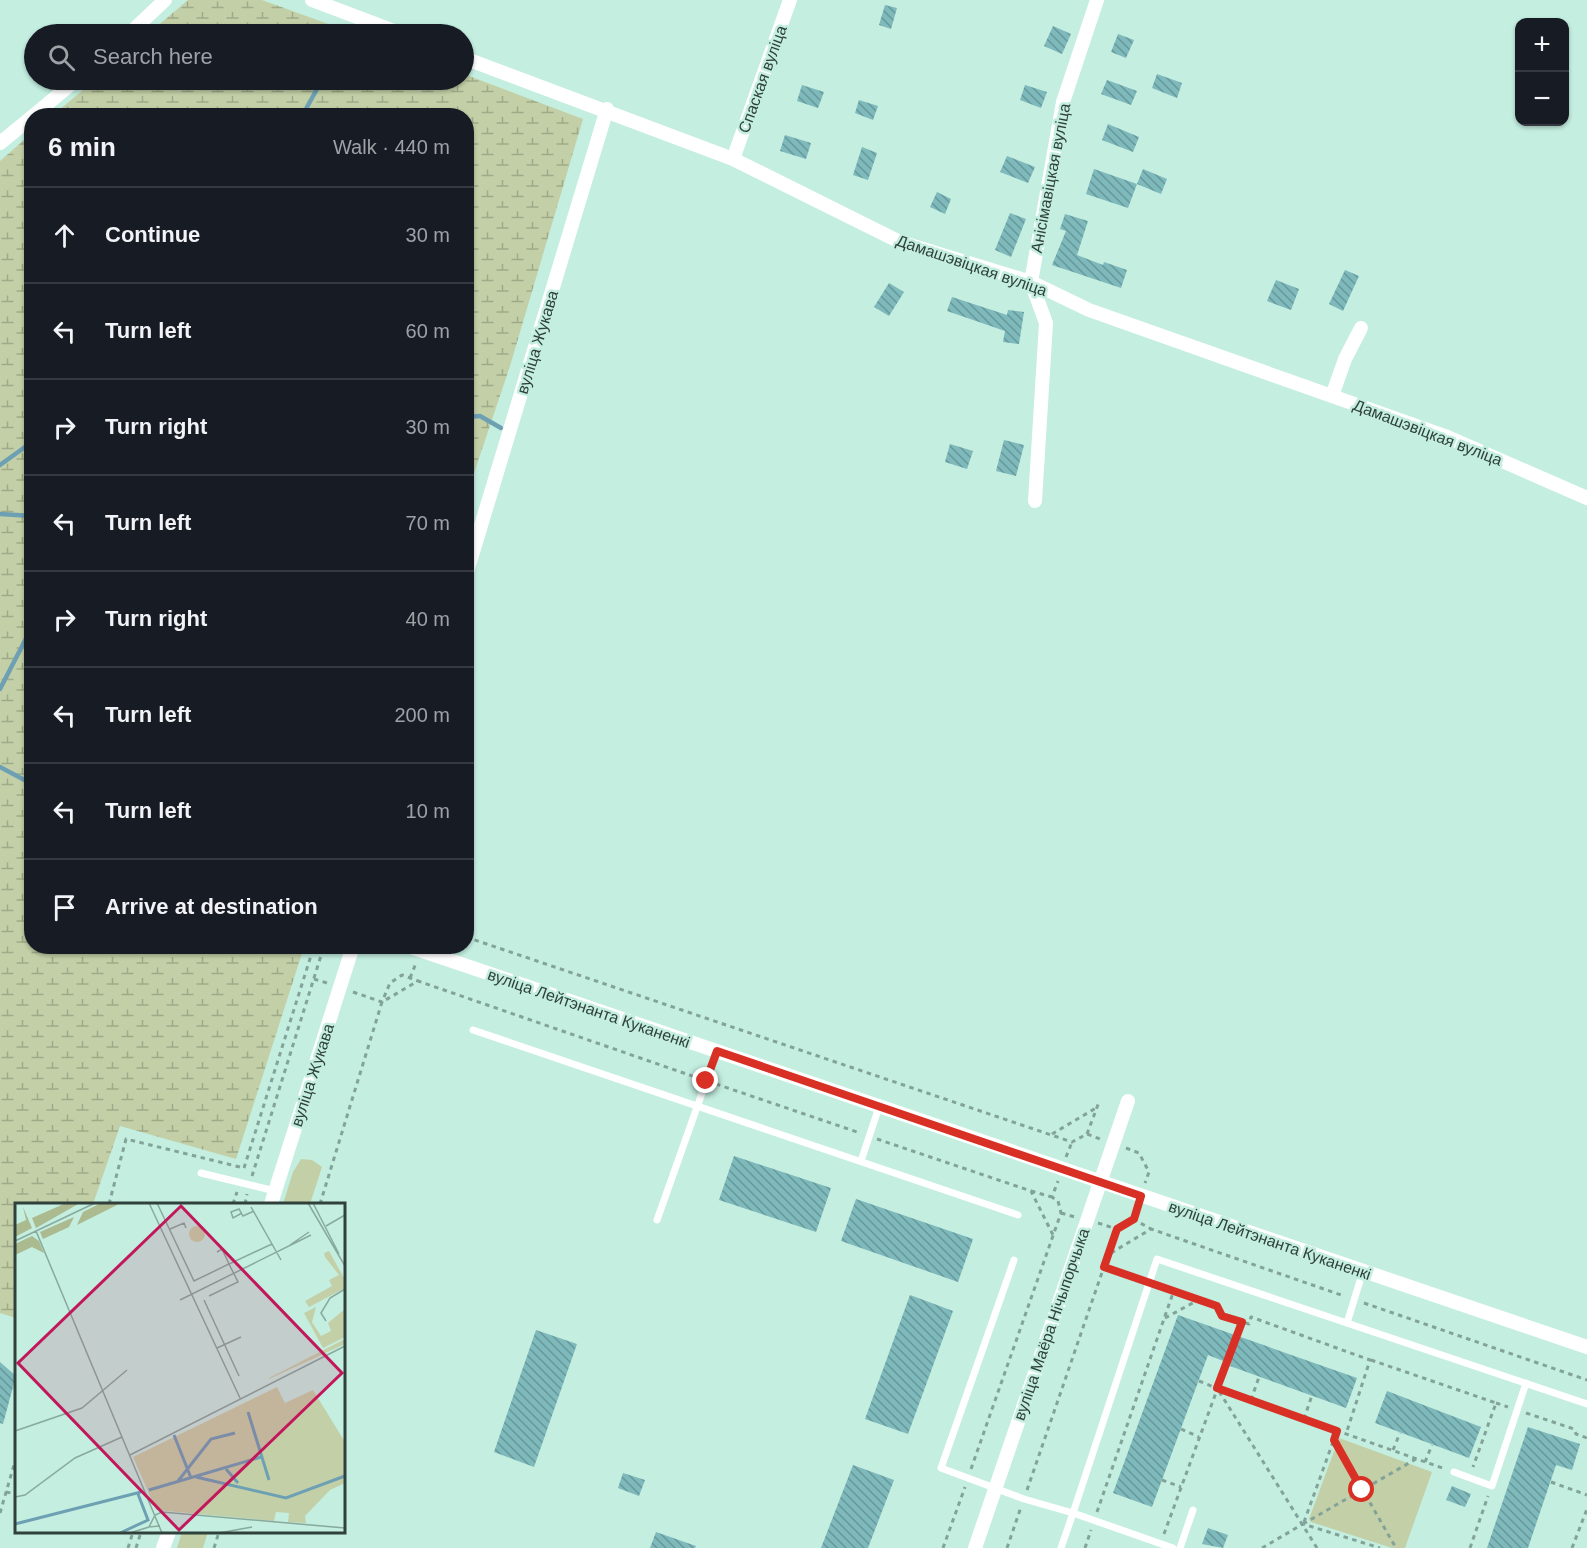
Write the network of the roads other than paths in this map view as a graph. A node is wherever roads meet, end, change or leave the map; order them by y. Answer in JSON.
{"nodes":[{"id":1,"x":165,"y":0,"type":"edge"},
{"id":2,"x":312,"y":0,"type":"edge"},
{"id":3,"x":790,"y":0,"type":"edge"},
{"id":4,"x":1097,"y":0,"type":"edge"},
{"id":5,"x":140,"y":24,"type":"edge"},
{"id":6,"x":376,"y":24,"type":"edge"},
{"id":7,"x":474,"y":62,"type":"edge"},
{"id":8,"x":63,"y":90,"type":"edge"},
{"id":9,"x":42,"y":108,"type":"edge"},
{"id":10,"x":607,"y":110,"type":"junction"},
{"id":11,"x":24,"y":123,"type":"edge"},
{"id":12,"x":0,"y":143,"type":"edge"},
{"id":13,"x":733,"y":159,"type":"junction"},
{"id":14,"x":1031,"y":282,"type":"junction"},
{"id":15,"x":1361,"y":328,"type":"dead end"},
{"id":16,"x":1332,"y":396,"type":"junction"},
{"id":17,"x":1587,"y":498,"type":"edge"},
{"id":18,"x":1035,"y":501,"type":"dead end"},
{"id":19,"x":474,"y":549,"type":"edge"},
{"id":20,"x":351,"y":954,"type":"edge"},
{"id":21,"x":432,"y":954,"type":"edge"},
{"id":22,"x":473,"y":1030,"type":"dead end"},
{"id":23,"x":717,"y":1051,"type":"junction"},
{"id":24,"x":1128,"y":1101,"type":"dead end"},
{"id":25,"x":698,"y":1105,"type":"junction"},
{"id":26,"x":879,"y":1107,"type":"junction"},
{"id":27,"x":861,"y":1161,"type":"junction"},
{"id":28,"x":201,"y":1173,"type":"dead end"},
{"id":29,"x":1100,"y":1181,"type":"junction"},
{"id":30,"x":273,"y":1198,"type":"edge"},
{"id":31,"x":1018,"y":1215,"type":"dead end"},
{"id":32,"x":657,"y":1221,"type":"dead end"},
{"id":33,"x":1014,"y":1260,"type":"dead end"},
{"id":34,"x":1363,"y":1271,"type":"junction"},
{"id":35,"x":1347,"y":1323,"type":"junction"},
{"id":36,"x":1587,"y":1347,"type":"edge"},
{"id":37,"x":1526,"y":1383,"type":"junction"},
{"id":38,"x":1587,"y":1404,"type":"edge"},
{"id":39,"x":1454,"y":1472,"type":"road end"},
{"id":40,"x":996,"y":1488,"type":"junction"},
{"id":41,"x":1193,"y":1510,"type":"dead end"},
{"id":42,"x":1073,"y":1513,"type":"junction"},
{"id":43,"x":168,"y":1533,"type":"edge"},
{"id":44,"x":163,"y":1548,"type":"edge"},
{"id":45,"x":975,"y":1548,"type":"edge"},
{"id":46,"x":1061,"y":1548,"type":"edge"},
{"id":47,"x":1173,"y":1548,"type":"edge"},
{"id":48,"x":1180,"y":1548,"type":"edge"}],
"edges":[{"from":1,"to":5,"type":"street"},
{"from":2,"to":6,"type":"street"},
{"from":3,"to":13,"type":"street","name":"Спаская вуліца"},
{"from":4,"to":14,"type":"street","name":"Анісімавіцкая вуліца"},
{"from":7,"to":10,"type":"street","name":"Дамашэвіцкая вуліца"},
{"from":8,"to":9,"type":"street"},
{"from":10,"to":13,"type":"street","name":"Дамашэвіцкая вуліца"},
{"from":10,"to":19,"type":"street","name":"вуліца Жукава"},
{"from":11,"to":12,"type":"street"},
{"from":13,"to":14,"type":"street","name":"Дамашэвіцкая вуліца"},
{"from":14,"to":16,"type":"street","name":"Дамашэвіцкая вуліца"},
{"from":14,"to":18,"type":"street"},
{"from":15,"to":16,"type":"street"},
{"from":16,"to":17,"type":"street","name":"Дамашэвіцкая вуліца"},
{"from":20,"to":30,"type":"street","name":"вуліца Жукава"},
{"from":21,"to":23,"type":"street","name":"вуліца Лейтэнанта Куканенкі"},
{"from":22,"to":25,"type":"lane"},
{"from":23,"to":25,"type":"lane"},
{"from":23,"to":26,"type":"street","name":"вуліца Лейтэнанта Куканенкі"},
{"from":24,"to":29,"type":"street","name":"вуліца Маёра Нічыпорчыка"},
{"from":25,"to":27,"type":"lane"},
{"from":25,"to":32,"type":"lane"},
{"from":26,"to":27,"type":"lane"},
{"from":26,"to":29,"type":"street","name":"вуліца Лейтэнанта Куканенкі"},
{"from":27,"to":31,"type":"lane"},
{"from":28,"to":30,"type":"lane"},
{"from":29,"to":34,"type":"street","name":"вуліца Лейтэнанта Куканенкі"},
{"from":29,"to":40,"type":"street","name":"вуліца Маёра Нічыпорчыка"},
{"from":33,"to":40,"type":"lane"},
{"from":34,"to":35,"type":"lane"},
{"from":34,"to":36,"type":"street","name":"вуліца Лейтэнанта Куканенкі"},
{"from":35,"to":37,"type":"lane"},
{"from":35,"to":42,"type":"lane"},
{"from":37,"to":38,"type":"lane"},
{"from":37,"to":39,"type":"lane"},
{"from":40,"to":42,"type":"lane"},
{"from":40,"to":45,"type":"street","name":"вуліца Маёра Нічыпорчыка"},
{"from":41,"to":48,"type":"lane"},
{"from":42,"to":46,"type":"lane"},
{"from":42,"to":47,"type":"lane"},
{"from":43,"to":44,"type":"street"}]}
